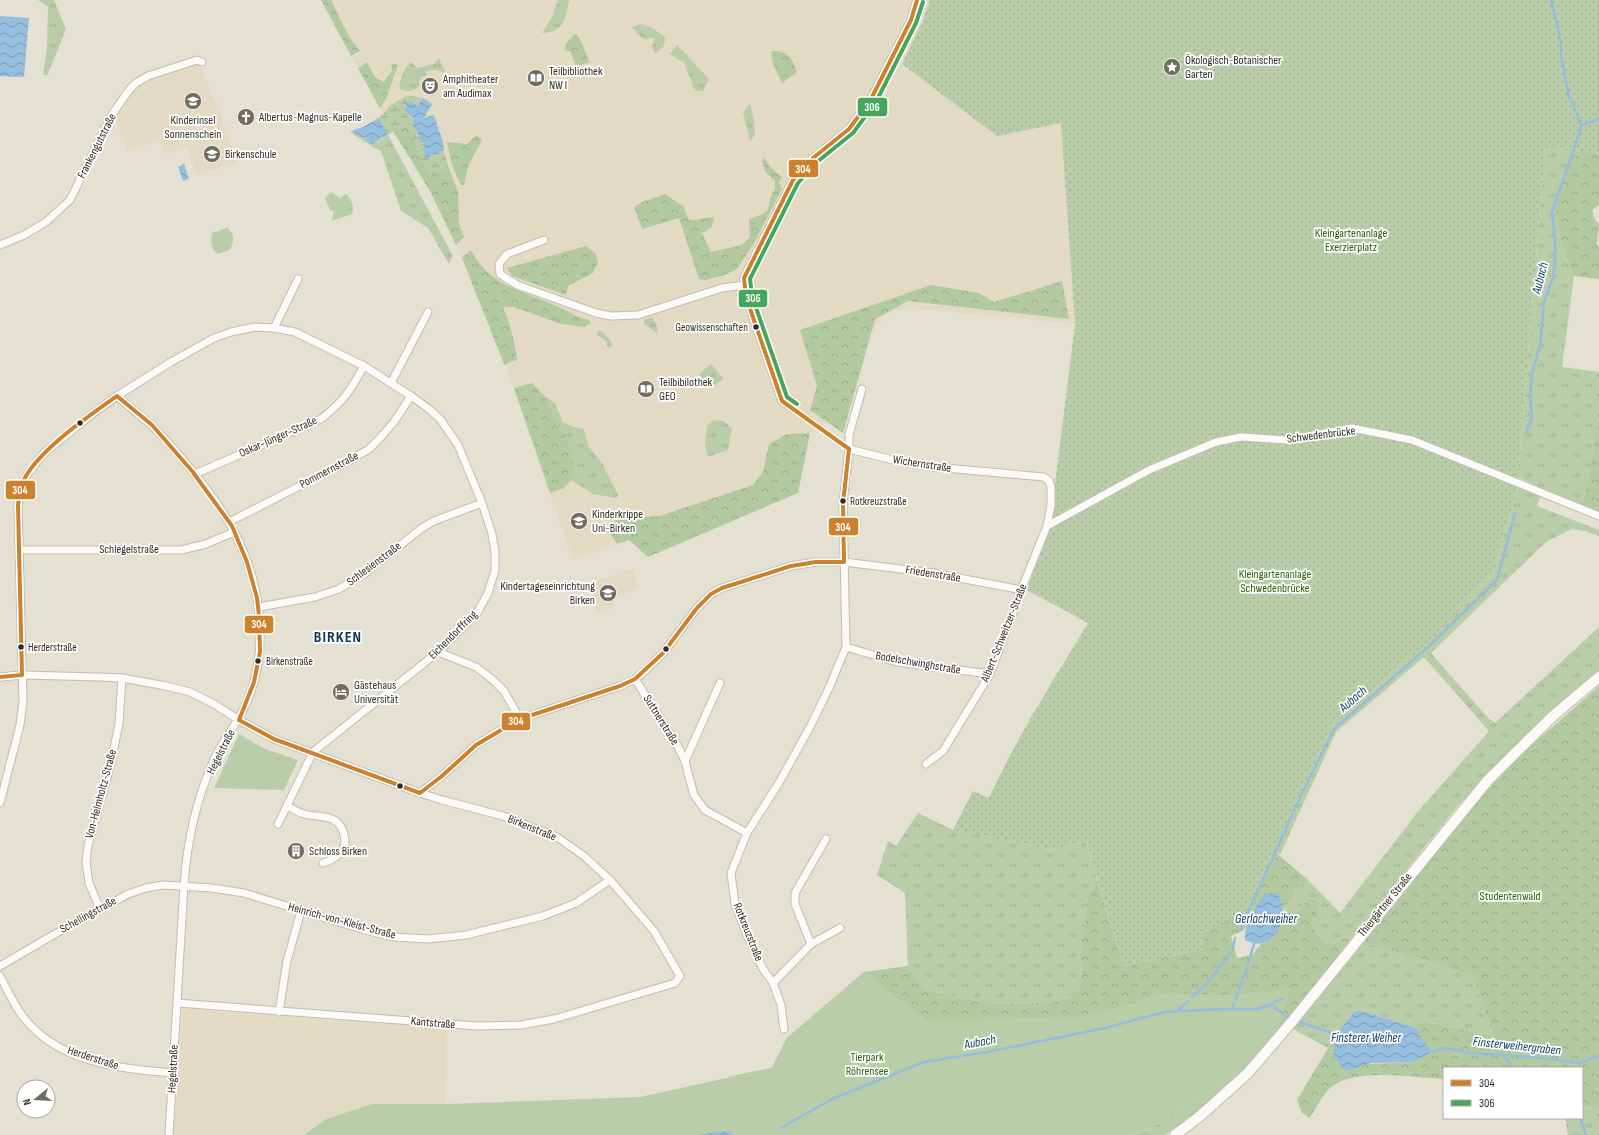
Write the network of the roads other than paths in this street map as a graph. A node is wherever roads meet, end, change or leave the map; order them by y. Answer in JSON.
{"nodes":[{"id":1,"x":917,"y":0,"type":"edge"},
{"id":2,"x":202,"y":62,"type":"dead end"},
{"id":3,"x":544,"y":240,"type":"dead end"},
{"id":4,"x":0,"y":245,"type":"edge"},
{"id":5,"x":298,"y":279,"type":"dead end"},
{"id":6,"x":745,"y":285,"type":"junction"},
{"id":7,"x":428,"y":312,"type":"dead end"},
{"id":8,"x":274,"y":328,"type":"junction"},
{"id":9,"x":364,"y":366,"type":"junction"},
{"id":10,"x":391,"y":383,"type":"junction"},
{"id":11,"x":862,"y":389,"type":"dead end"},
{"id":12,"x":116,"y":396,"type":"junction"},
{"id":13,"x":411,"y":396,"type":"junction"},
{"id":14,"x":794,"y":409,"type":"dead end"},
{"id":15,"x":849,"y":449,"type":"junction"},
{"id":16,"x":195,"y":474,"type":"junction"},
{"id":17,"x":1051,"y":487,"type":"joint"},
{"id":18,"x":482,"y":503,"type":"junction"},
{"id":19,"x":1599,"y":516,"type":"edge"},
{"id":20,"x":229,"y":522,"type":"junction"},
{"id":21,"x":1047,"y":526,"type":"junction"},
{"id":22,"x":234,"y":532,"type":"junction"},
{"id":23,"x":20,"y":550,"type":"junction"},
{"id":24,"x":844,"y":562,"type":"junction"},
{"id":25,"x":1022,"y":590,"type":"junction"},
{"id":26,"x":259,"y":607,"type":"junction"},
{"id":27,"x":846,"y":647,"type":"junction"},
{"id":28,"x":438,"y":652,"type":"junction"},
{"id":29,"x":0,"y":673,"type":"edge"},
{"id":30,"x":990,"y":674,"type":"junction"},
{"id":31,"x":10,"y":675,"type":"junction"},
{"id":32,"x":22,"y":675,"type":"junction"},
{"id":33,"x":0,"y":676,"type":"edge"},
{"id":34,"x":1599,"y":677,"type":"edge"},
{"id":35,"x":122,"y":678,"type":"junction"},
{"id":36,"x":635,"y":679,"type":"junction"},
{"id":37,"x":720,"y":683,"type":"dead end"},
{"id":38,"x":520,"y":719,"type":"junction"},
{"id":39,"x":239,"y":720,"type":"junction"},
{"id":40,"x":313,"y":752,"type":"junction"},
{"id":41,"x":685,"y":761,"type":"junction"},
{"id":42,"x":926,"y":764,"type":"dead end"},
{"id":43,"x":420,"y":793,"type":"junction"},
{"id":44,"x":0,"y":803,"type":"edge"},
{"id":45,"x":287,"y":806,"type":"junction"},
{"id":46,"x":278,"y":824,"type":"dead end"},
{"id":47,"x":747,"y":833,"type":"junction"},
{"id":48,"x":826,"y":839,"type":"dead end"},
{"id":49,"x":323,"y":863,"type":"dead end"},
{"id":50,"x":610,"y":880,"type":"junction"},
{"id":51,"x":184,"y":886,"type":"junction"},
{"id":52,"x":100,"y":909,"type":"junction"},
{"id":53,"x":301,"y":911,"type":"junction"},
{"id":54,"x":840,"y":928,"type":"dead end"},
{"id":55,"x":811,"y":944,"type":"junction"},
{"id":56,"x":0,"y":966,"type":"edge"},
{"id":57,"x":0,"y":976,"type":"edge"},
{"id":58,"x":680,"y":976,"type":"joint"},
{"id":59,"x":773,"y":983,"type":"junction"},
{"id":60,"x":177,"y":1003,"type":"junction"},
{"id":61,"x":279,"y":1012,"type":"junction"},
{"id":62,"x":784,"y":1029,"type":"dead end"},
{"id":63,"x":172,"y":1073,"type":"junction"},
{"id":64,"x":169,"y":1135,"type":"edge"},
{"id":65,"x":1175,"y":1135,"type":"edge"}],
"edges":[{"from":1,"to":6,"type":"street"},
{"from":2,"to":4,"type":"street","name":"Frankengutstraße"},
{"from":3,"to":6,"type":"street"},
{"from":5,"to":8,"type":"street"},
{"from":6,"to":14,"type":"street"},
{"from":7,"to":10,"type":"street"},
{"from":8,"to":9,"type":"street","name":"Eichendorffring"},
{"from":8,"to":12,"type":"street","name":"Eichendorffring"},
{"from":9,"to":10,"type":"street","name":"Eichendorffring"},
{"from":9,"to":16,"type":"street","name":"Oskar-Jünger-Straße"},
{"from":10,"to":13,"type":"street","name":"Eichendorffring"},
{"from":11,"to":15,"type":"street"},
{"from":12,"to":16,"type":"street","name":"Hegelstraße"},
{"from":12,"to":23,"type":"street","name":"Eichendorffring"},
{"from":13,"to":18,"type":"street","name":"Eichendorffring"},
{"from":13,"to":20,"type":"street","name":"Pommernstraße"},
{"from":15,"to":17,"type":"street","name":"Wichernstraße"},
{"from":15,"to":24,"type":"street"},
{"from":16,"to":20,"type":"street","name":"Hegelstraße"},
{"from":17,"to":21,"type":"street","name":"Albert-Schweitzer-Straße"},
{"from":18,"to":26,"type":"street","name":"Schlesienstraße"},
{"from":18,"to":28,"type":"street","name":"Eichendorffring"},
{"from":19,"to":21,"type":"street","name":"Schwedenbrücke"},
{"from":20,"to":22,"type":"street","name":"Hegelstraße"},
{"from":21,"to":25,"type":"street","name":"Albert-Schweitzer-Straße"},
{"from":22,"to":23,"type":"street","name":"Schlegelstraße"},
{"from":22,"to":26,"type":"street","name":"Hegelstraße"},
{"from":23,"to":32,"type":"street","name":"Eichendorffring"},
{"from":24,"to":25,"type":"street","name":"Friedenstraße"},
{"from":24,"to":27,"type":"street","name":"Rotkreuzstraße"},
{"from":24,"to":36,"type":"street","name":"Friedenstraße"},
{"from":25,"to":30,"type":"street","name":"Albert-Schweitzer-Straße"},
{"from":26,"to":39,"type":"street","name":"Hegelstraße"},
{"from":27,"to":30,"type":"street","name":"Bodelschwinghstraße"},
{"from":27,"to":47,"type":"street","name":"Rotkreuzstraße"},
{"from":28,"to":38,"type":"street"},
{"from":28,"to":40,"type":"street","name":"Eichendorffring"},
{"from":29,"to":31,"type":"street","name":"Birkenstraße"},
{"from":30,"to":42,"type":"street","name":"Albert-Schweitzer-Straße"},
{"from":31,"to":32,"type":"street","name":"Birkenstraße"},
{"from":31,"to":33,"type":"street","name":"Birkenstraße"},
{"from":32,"to":35,"type":"street","name":"Birkenstraße"},
{"from":32,"to":44,"type":"street"},
{"from":34,"to":65,"type":"main road","name":"Thiergärtner Straße"},
{"from":35,"to":39,"type":"street","name":"Birkenstraße"},
{"from":35,"to":52,"type":"street","name":"Von-Helmholtz-Straße"},
{"from":36,"to":38,"type":"street","name":"Friedenstraße"},
{"from":36,"to":41,"type":"street","name":"Suttnerstraße"},
{"from":37,"to":41,"type":"street","name":"Suttnerstraße"},
{"from":38,"to":43,"type":"street","name":"Friedenstraße"},
{"from":39,"to":40,"type":"street","name":"Birkenstraße"},
{"from":39,"to":51,"type":"street","name":"Hegelstraße"},
{"from":40,"to":43,"type":"street","name":"Birkenstraße"},
{"from":40,"to":45,"type":"street"},
{"from":41,"to":47,"type":"street","name":"Suttnerstraße"},
{"from":43,"to":50,"type":"street","name":"Birkenstraße"},
{"from":45,"to":46,"type":"street"},
{"from":45,"to":49,"type":"street"},
{"from":47,"to":59,"type":"street","name":"Rotkreuzstraße"},
{"from":48,"to":55,"type":"street"},
{"from":50,"to":53,"type":"street","name":"Heinrich-von-Kleist-Straße"},
{"from":50,"to":58,"type":"street","name":"Birkenstraße"},
{"from":51,"to":52,"type":"street","name":"Schellingstraße"},
{"from":51,"to":53,"type":"street","name":"Heinrich-von-Kleist-Straße"},
{"from":51,"to":60,"type":"street","name":"Hegelstraße"},
{"from":52,"to":56,"type":"street","name":"Schellingstraße"},
{"from":53,"to":61,"type":"street"},
{"from":54,"to":55,"type":"street"},
{"from":55,"to":59,"type":"street"},
{"from":57,"to":63,"type":"street","name":"Herderstraße"},
{"from":58,"to":61,"type":"street","name":"Kantstraße"},
{"from":59,"to":62,"type":"street","name":"Rotkreuzstraße"},
{"from":60,"to":61,"type":"street","name":"Kantstraße"},
{"from":60,"to":63,"type":"street","name":"Hegelstraße"},
{"from":63,"to":64,"type":"street","name":"Hegelstraße"}]}
